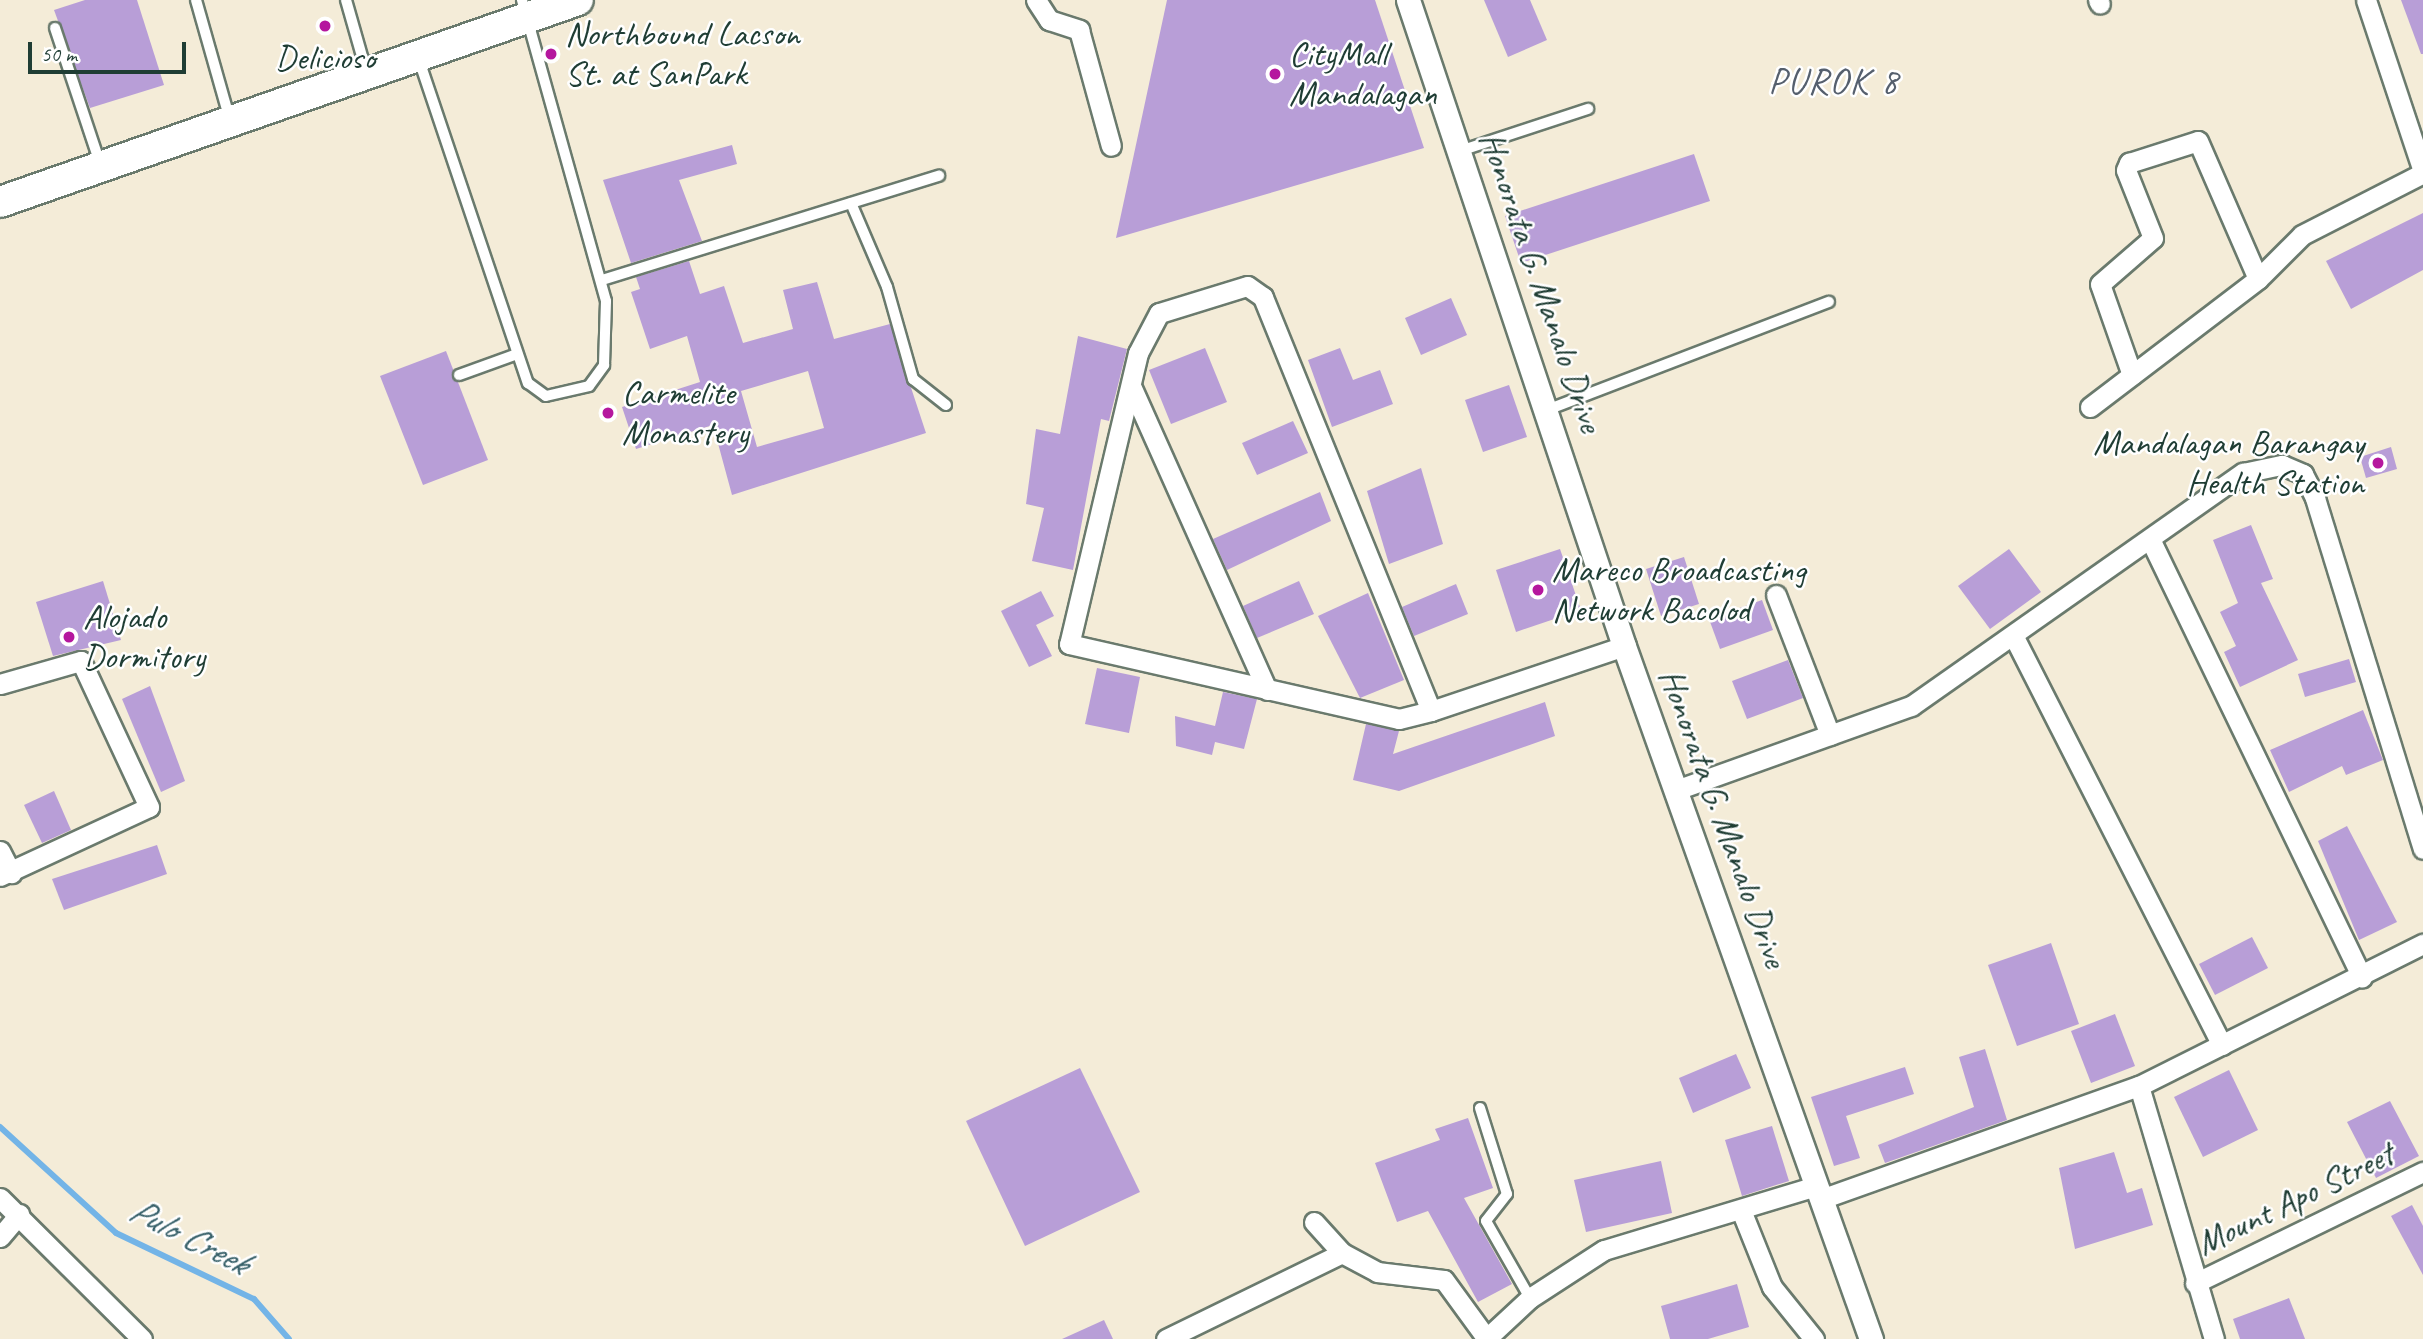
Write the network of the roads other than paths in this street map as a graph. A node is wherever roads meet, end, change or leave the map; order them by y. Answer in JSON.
{"nodes":[{"id":1,"x":196,"y":0,"type":"edge"},
{"id":2,"x":346,"y":0,"type":"edge"},
{"id":3,"x":578,"y":0,"type":"edge"},
{"id":4,"x":1036,"y":0,"type":"edge"},
{"id":5,"x":1408,"y":0,"type":"edge"},
{"id":6,"x":2366,"y":0,"type":"edge"},
{"id":7,"x":525,"y":9,"type":"edge"},
{"id":8,"x":55,"y":28,"type":"dead end"},
{"id":9,"x":417,"y":56,"type":"junction"},
{"id":10,"x":367,"y":74,"type":"junction"},
{"id":11,"x":1588,"y":109,"type":"dead end"},
{"id":12,"x":231,"y":121,"type":"junction"},
{"id":13,"x":1111,"y":146,"type":"dead end"},
{"id":14,"x":1460,"y":151,"type":"junction"},
{"id":15,"x":101,"y":167,"type":"junction"},
{"id":16,"x":2423,"y":172,"type":"edge"},
{"id":17,"x":939,"y":176,"type":"dead end"},
{"id":18,"x":0,"y":202,"type":"edge"},
{"id":19,"x":850,"y":203,"type":"junction"},
{"id":20,"x":2258,"y":279,"type":"junction"},
{"id":21,"x":602,"y":280,"type":"junction"},
{"id":22,"x":1829,"y":302,"type":"dead end"},
{"id":23,"x":517,"y":354,"type":"junction"},
{"id":24,"x":2132,"y":375,"type":"junction"},
{"id":25,"x":458,"y":376,"type":"dead end"},
{"id":26,"x":1131,"y":386,"type":"junction"},
{"id":27,"x":946,"y":405,"type":"dead end"},
{"id":28,"x":2090,"y":407,"type":"dead end"},
{"id":29,"x":1547,"y":410,"type":"junction"},
{"id":30,"x":2150,"y":539,"type":"junction"},
{"id":31,"x":1776,"y":596,"type":"dead end"},
{"id":32,"x":2014,"y":637,"type":"junction"},
{"id":33,"x":1624,"y":646,"type":"junction"},
{"id":34,"x":0,"y":684,"type":"edge"},
{"id":35,"x":1268,"y":690,"type":"junction"},
{"id":36,"x":1431,"y":711,"type":"junction"},
{"id":37,"x":1830,"y":735,"type":"junction"},
{"id":38,"x":1676,"y":790,"type":"junction"},
{"id":39,"x":2423,"y":849,"type":"edge"},
{"id":40,"x":0,"y":851,"type":"edge"},
{"id":41,"x":5,"y":874,"type":"edge"},
{"id":42,"x":2423,"y":944,"type":"edge"},
{"id":43,"x":2362,"y":977,"type":"junction"},
{"id":44,"x":2222,"y":1045,"type":"junction"},
{"id":45,"x":2139,"y":1086,"type":"junction"},
{"id":46,"x":1480,"y":1108,"type":"dead end"},
{"id":47,"x":2423,"y":1172,"type":"edge"},
{"id":48,"x":1818,"y":1193,"type":"junction"},
{"id":49,"x":0,"y":1198,"type":"edge"},
{"id":50,"x":1741,"y":1210,"type":"junction"},
{"id":51,"x":19,"y":1214,"type":"junction"},
{"id":52,"x":1314,"y":1222,"type":"dead end"},
{"id":53,"x":0,"y":1237,"type":"edge"},
{"id":54,"x":1342,"y":1253,"type":"junction"},
{"id":55,"x":2194,"y":1283,"type":"junction"},
{"id":56,"x":1530,"y":1298,"type":"junction"},
{"id":57,"x":142,"y":1339,"type":"edge"},
{"id":58,"x":1166,"y":1339,"type":"edge"},
{"id":59,"x":1486,"y":1339,"type":"edge"},
{"id":60,"x":1814,"y":1339,"type":"edge"},
{"id":61,"x":1871,"y":1339,"type":"edge"},
{"id":62,"x":2214,"y":1339,"type":"edge"}],
"edges":[{"from":1,"to":12,"type":"lane"},
{"from":2,"to":10,"type":"lane"},
{"from":3,"to":7,"type":"main road"},
{"from":4,"to":13,"type":"street"},
{"from":5,"to":14,"type":"street","name":"Honorata G. Manalo Drive"},
{"from":6,"to":16,"type":"street"},
{"from":7,"to":9,"type":"main road"},
{"from":7,"to":21,"type":"lane"},
{"from":8,"to":15,"type":"lane"},
{"from":9,"to":10,"type":"main road"},
{"from":9,"to":23,"type":"lane"},
{"from":10,"to":12,"type":"main road"},
{"from":11,"to":14,"type":"lane"},
{"from":12,"to":15,"type":"main road"},
{"from":14,"to":29,"type":"street","name":"Honorata G. Manalo Drive"},
{"from":15,"to":18,"type":"main road"},
{"from":16,"to":20,"type":"street"},
{"from":17,"to":19,"type":"lane"},
{"from":19,"to":21,"type":"lane"},
{"from":19,"to":27,"type":"lane"},
{"from":20,"to":24,"type":"street"},
{"from":20,"to":24,"type":"street"},
{"from":21,"to":23,"type":"lane"},
{"from":22,"to":29,"type":"lane"},
{"from":23,"to":25,"type":"lane"},
{"from":24,"to":28,"type":"street"},
{"from":26,"to":35,"type":"street"},
{"from":26,"to":35,"type":"street"},
{"from":26,"to":36,"type":"street"},
{"from":29,"to":33,"type":"street","name":"Honorata G. Manalo Drive"},
{"from":30,"to":32,"type":"street"},
{"from":30,"to":39,"type":"street"},
{"from":30,"to":43,"type":"street"},
{"from":31,"to":37,"type":"street"},
{"from":32,"to":37,"type":"street"},
{"from":32,"to":44,"type":"street"},
{"from":33,"to":36,"type":"street"},
{"from":33,"to":38,"type":"street","name":"Honorata G. Manalo Drive"},
{"from":34,"to":41,"type":"street"},
{"from":35,"to":36,"type":"street"},
{"from":37,"to":38,"type":"street"},
{"from":38,"to":48,"type":"street","name":"Honorata G. Manalo Drive"},
{"from":40,"to":41,"type":"street"},
{"from":42,"to":43,"type":"street"},
{"from":43,"to":44,"type":"street"},
{"from":44,"to":45,"type":"street"},
{"from":45,"to":48,"type":"street"},
{"from":45,"to":55,"type":"street"},
{"from":46,"to":56,"type":"lane"},
{"from":47,"to":55,"type":"street","name":"Mount Apo Street"},
{"from":48,"to":50,"type":"street"},
{"from":48,"to":61,"type":"street","name":"Honorata G. Manalo Drive"},
{"from":49,"to":51,"type":"street"},
{"from":50,"to":56,"type":"street"},
{"from":50,"to":60,"type":"street"},
{"from":51,"to":53,"type":"street"},
{"from":51,"to":57,"type":"street"},
{"from":52,"to":54,"type":"street"},
{"from":54,"to":58,"type":"street"},
{"from":54,"to":59,"type":"street"},
{"from":55,"to":62,"type":"street"},
{"from":56,"to":59,"type":"street"}]}
